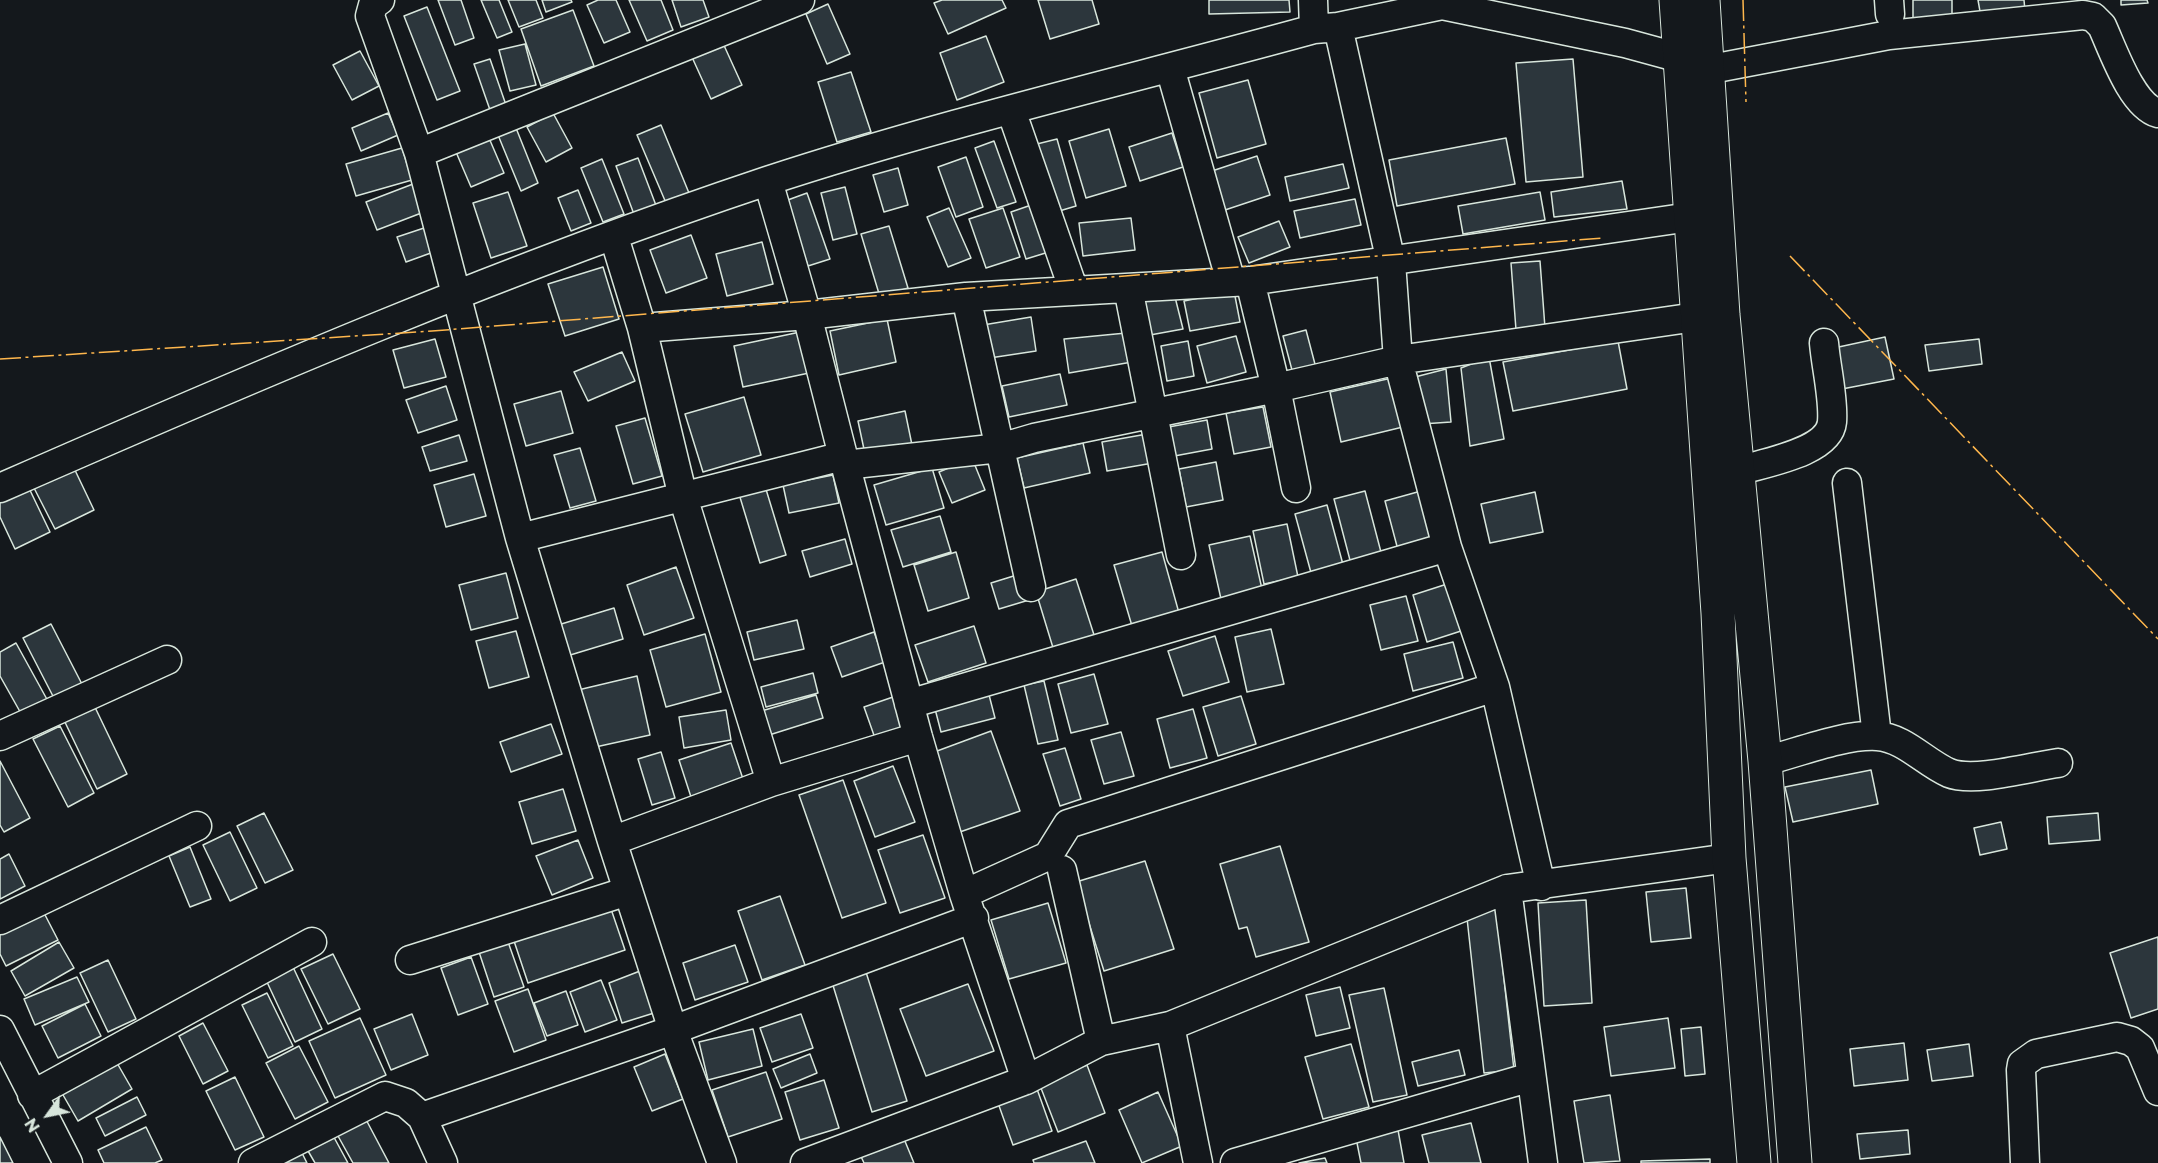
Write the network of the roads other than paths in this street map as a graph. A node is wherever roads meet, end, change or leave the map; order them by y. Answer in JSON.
{"nodes":[{"id":1,"x":380,"y":0,"type":"edge"},
{"id":2,"x":800,"y":0,"type":"edge"},
{"id":3,"x":1313,"y":0,"type":"edge"},
{"id":4,"x":1676,"y":0,"type":"edge"},
{"id":5,"x":1702,"y":0,"type":"edge"},
{"id":6,"x":1326,"y":28,"type":"junction"},
{"id":7,"x":1693,"y":64,"type":"junction"},
{"id":8,"x":1170,"y":68,"type":"junction"},
{"id":9,"x":1011,"y":110,"type":"junction"},
{"id":10,"x":2158,"y":112,"type":"edge"},
{"id":11,"x":419,"y":153,"type":"junction"},
{"id":12,"x":768,"y":181,"type":"junction"},
{"id":13,"x":1690,"y":217,"type":"junction"},
{"id":14,"x":614,"y":237,"type":"junction"},
{"id":15,"x":1391,"y":262,"type":"junction"},
{"id":16,"x":1240,"y":282,"type":"junction"},
{"id":17,"x":1128,"y":288,"type":"junction"},
{"id":18,"x":1074,"y":291,"type":"junction"},
{"id":19,"x":457,"y":294,"type":"junction"},
{"id":20,"x":966,"y":297,"type":"junction"},
{"id":21,"x":807,"y":315,"type":"junction"},
{"id":22,"x":1696,"y":317,"type":"junction"},
{"id":23,"x":642,"y":328,"type":"junction"},
{"id":24,"x":1824,"y":343,"type":"dead end"},
{"id":25,"x":1398,"y":360,"type":"junction"},
{"id":26,"x":1276,"y":388,"type":"junction"},
{"id":27,"x":1153,"y":414,"type":"junction"},
{"id":28,"x":1000,"y":448,"type":"junction"},
{"id":29,"x":844,"y":460,"type":"junction"},
{"id":30,"x":1738,"y":471,"type":"junction"},
{"id":31,"x":1847,"y":483,"type":"dead end"},
{"id":32,"x":0,"y":488,"type":"edge"},
{"id":33,"x":1296,"y":488,"type":"dead end"},
{"id":34,"x":683,"y":497,"type":"junction"},
{"id":35,"x":520,"y":538,"type":"junction"},
{"id":36,"x":1447,"y":547,"type":"junction"},
{"id":37,"x":1181,"y":555,"type":"dead end"},
{"id":38,"x":1031,"y":586,"type":"dead end"},
{"id":39,"x":167,"y":660,"type":"dead end"},
{"id":40,"x":1495,"y":687,"type":"junction"},
{"id":41,"x":909,"y":705,"type":"junction"},
{"id":42,"x":0,"y":736,"type":"edge"},
{"id":43,"x":1877,"y":736,"type":"junction"},
{"id":44,"x":918,"y":737,"type":"junction"},
{"id":45,"x":1765,"y":761,"type":"junction"},
{"id":46,"x":2058,"y":763,"type":"dead end"},
{"id":47,"x":771,"y":782,"type":"junction"},
{"id":48,"x":197,"y":826,"type":"dead end"},
{"id":49,"x":612,"y":841,"type":"junction"},
{"id":50,"x":1729,"y":858,"type":"junction"},
{"id":51,"x":1062,"y":870,"type":"dead end"},
{"id":52,"x":1541,"y":886,"type":"junction"},
{"id":53,"x":1507,"y":889,"type":"junction"},
{"id":54,"x":628,"y":891,"type":"junction"},
{"id":55,"x":969,"y":906,"type":"junction"},
{"id":56,"x":0,"y":920,"type":"edge"},
{"id":57,"x":312,"y":942,"type":"dead end"},
{"id":58,"x":411,"y":960,"type":"dead end"},
{"id":59,"x":1170,"y":1026,"type":"junction"},
{"id":60,"x":0,"y":1030,"type":"edge"},
{"id":61,"x":673,"y":1030,"type":"junction"},
{"id":62,"x":1101,"y":1041,"type":"junction"},
{"id":63,"x":1531,"y":1077,"type":"junction"},
{"id":64,"x":1026,"y":1080,"type":"junction"},
{"id":65,"x":2158,"y":1091,"type":"edge"},
{"id":66,"x":32,"y":1095,"type":"junction"},
{"id":67,"x":422,"y":1117,"type":"junction"},
{"id":68,"x":849,"y":1155,"type":"edge"},
{"id":69,"x":68,"y":1163,"type":"edge"},
{"id":70,"x":253,"y":1163,"type":"edge"},
{"id":71,"x":443,"y":1163,"type":"edge"},
{"id":72,"x":722,"y":1163,"type":"edge"},
{"id":73,"x":805,"y":1163,"type":"edge"},
{"id":74,"x":1198,"y":1163,"type":"edge"},
{"id":75,"x":1235,"y":1163,"type":"edge"},
{"id":76,"x":1543,"y":1163,"type":"edge"},
{"id":77,"x":1754,"y":1163,"type":"edge"},
{"id":78,"x":1796,"y":1163,"type":"edge"},
{"id":79,"x":2025,"y":1163,"type":"edge"}],
"edges":[{"from":1,"to":11,"type":"street"},
{"from":2,"to":11,"type":"street"},
{"from":3,"to":6,"type":"street"},
{"from":4,"to":7,"type":"main road"},
{"from":5,"to":7,"type":"main road"},
{"from":6,"to":7,"type":"street"},
{"from":6,"to":8,"type":"street"},
{"from":6,"to":15,"type":"street"},
{"from":7,"to":10,"type":"street"},
{"from":7,"to":13,"type":"main road"},
{"from":7,"to":30,"type":"main road"},
{"from":8,"to":9,"type":"street"},
{"from":8,"to":16,"type":"street"},
{"from":9,"to":12,"type":"street"},
{"from":9,"to":18,"type":"street"},
{"from":11,"to":19,"type":"street"},
{"from":12,"to":14,"type":"street"},
{"from":12,"to":21,"type":"street"},
{"from":13,"to":15,"type":"street"},
{"from":13,"to":22,"type":"main road"},
{"from":14,"to":19,"type":"street"},
{"from":14,"to":23,"type":"street"},
{"from":15,"to":16,"type":"street"},
{"from":15,"to":25,"type":"street"},
{"from":16,"to":17,"type":"street"},
{"from":16,"to":26,"type":"street"},
{"from":17,"to":18,"type":"street"},
{"from":17,"to":27,"type":"street"},
{"from":18,"to":20,"type":"street"},
{"from":19,"to":32,"type":"street"},
{"from":19,"to":35,"type":"street"},
{"from":20,"to":21,"type":"street"},
{"from":20,"to":28,"type":"street"},
{"from":21,"to":23,"type":"street"},
{"from":21,"to":29,"type":"street"},
{"from":22,"to":25,"type":"street"},
{"from":22,"to":50,"type":"main road"},
{"from":23,"to":34,"type":"street"},
{"from":24,"to":30,"type":"street"},
{"from":25,"to":26,"type":"street"},
{"from":25,"to":36,"type":"street"},
{"from":26,"to":27,"type":"street"},
{"from":26,"to":33,"type":"street"},
{"from":27,"to":28,"type":"street"},
{"from":27,"to":37,"type":"street"},
{"from":28,"to":29,"type":"street"},
{"from":28,"to":38,"type":"street"},
{"from":29,"to":34,"type":"street"},
{"from":29,"to":41,"type":"street"},
{"from":30,"to":45,"type":"main road"},
{"from":31,"to":43,"type":"street"},
{"from":34,"to":35,"type":"street"},
{"from":34,"to":47,"type":"street"},
{"from":35,"to":49,"type":"street"},
{"from":36,"to":40,"type":"street"},
{"from":36,"to":41,"type":"street"},
{"from":39,"to":42,"type":"street"},
{"from":40,"to":52,"type":"street"},
{"from":40,"to":55,"type":"street"},
{"from":41,"to":44,"type":"street"},
{"from":43,"to":45,"type":"street"},
{"from":43,"to":46,"type":"street"},
{"from":44,"to":47,"type":"street"},
{"from":44,"to":55,"type":"street"},
{"from":45,"to":78,"type":"main road"},
{"from":47,"to":49,"type":"street"},
{"from":48,"to":56,"type":"street"},
{"from":49,"to":54,"type":"street"},
{"from":50,"to":52,"type":"street"},
{"from":50,"to":77,"type":"main road"},
{"from":51,"to":62,"type":"street"},
{"from":52,"to":53,"type":"street"},
{"from":53,"to":59,"type":"street"},
{"from":53,"to":63,"type":"street"},
{"from":54,"to":58,"type":"street"},
{"from":54,"to":61,"type":"street"},
{"from":55,"to":61,"type":"street"},
{"from":55,"to":64,"type":"street"},
{"from":57,"to":66,"type":"street"},
{"from":59,"to":62,"type":"street"},
{"from":59,"to":74,"type":"street"},
{"from":60,"to":66,"type":"street"},
{"from":61,"to":67,"type":"street"},
{"from":61,"to":72,"type":"street"},
{"from":62,"to":64,"type":"street"},
{"from":63,"to":75,"type":"street"},
{"from":63,"to":76,"type":"street"},
{"from":64,"to":68,"type":"street"},
{"from":65,"to":79,"type":"street"},
{"from":66,"to":69,"type":"street"},
{"from":67,"to":70,"type":"street"},
{"from":67,"to":71,"type":"street"},
{"from":68,"to":73,"type":"street"}]}
